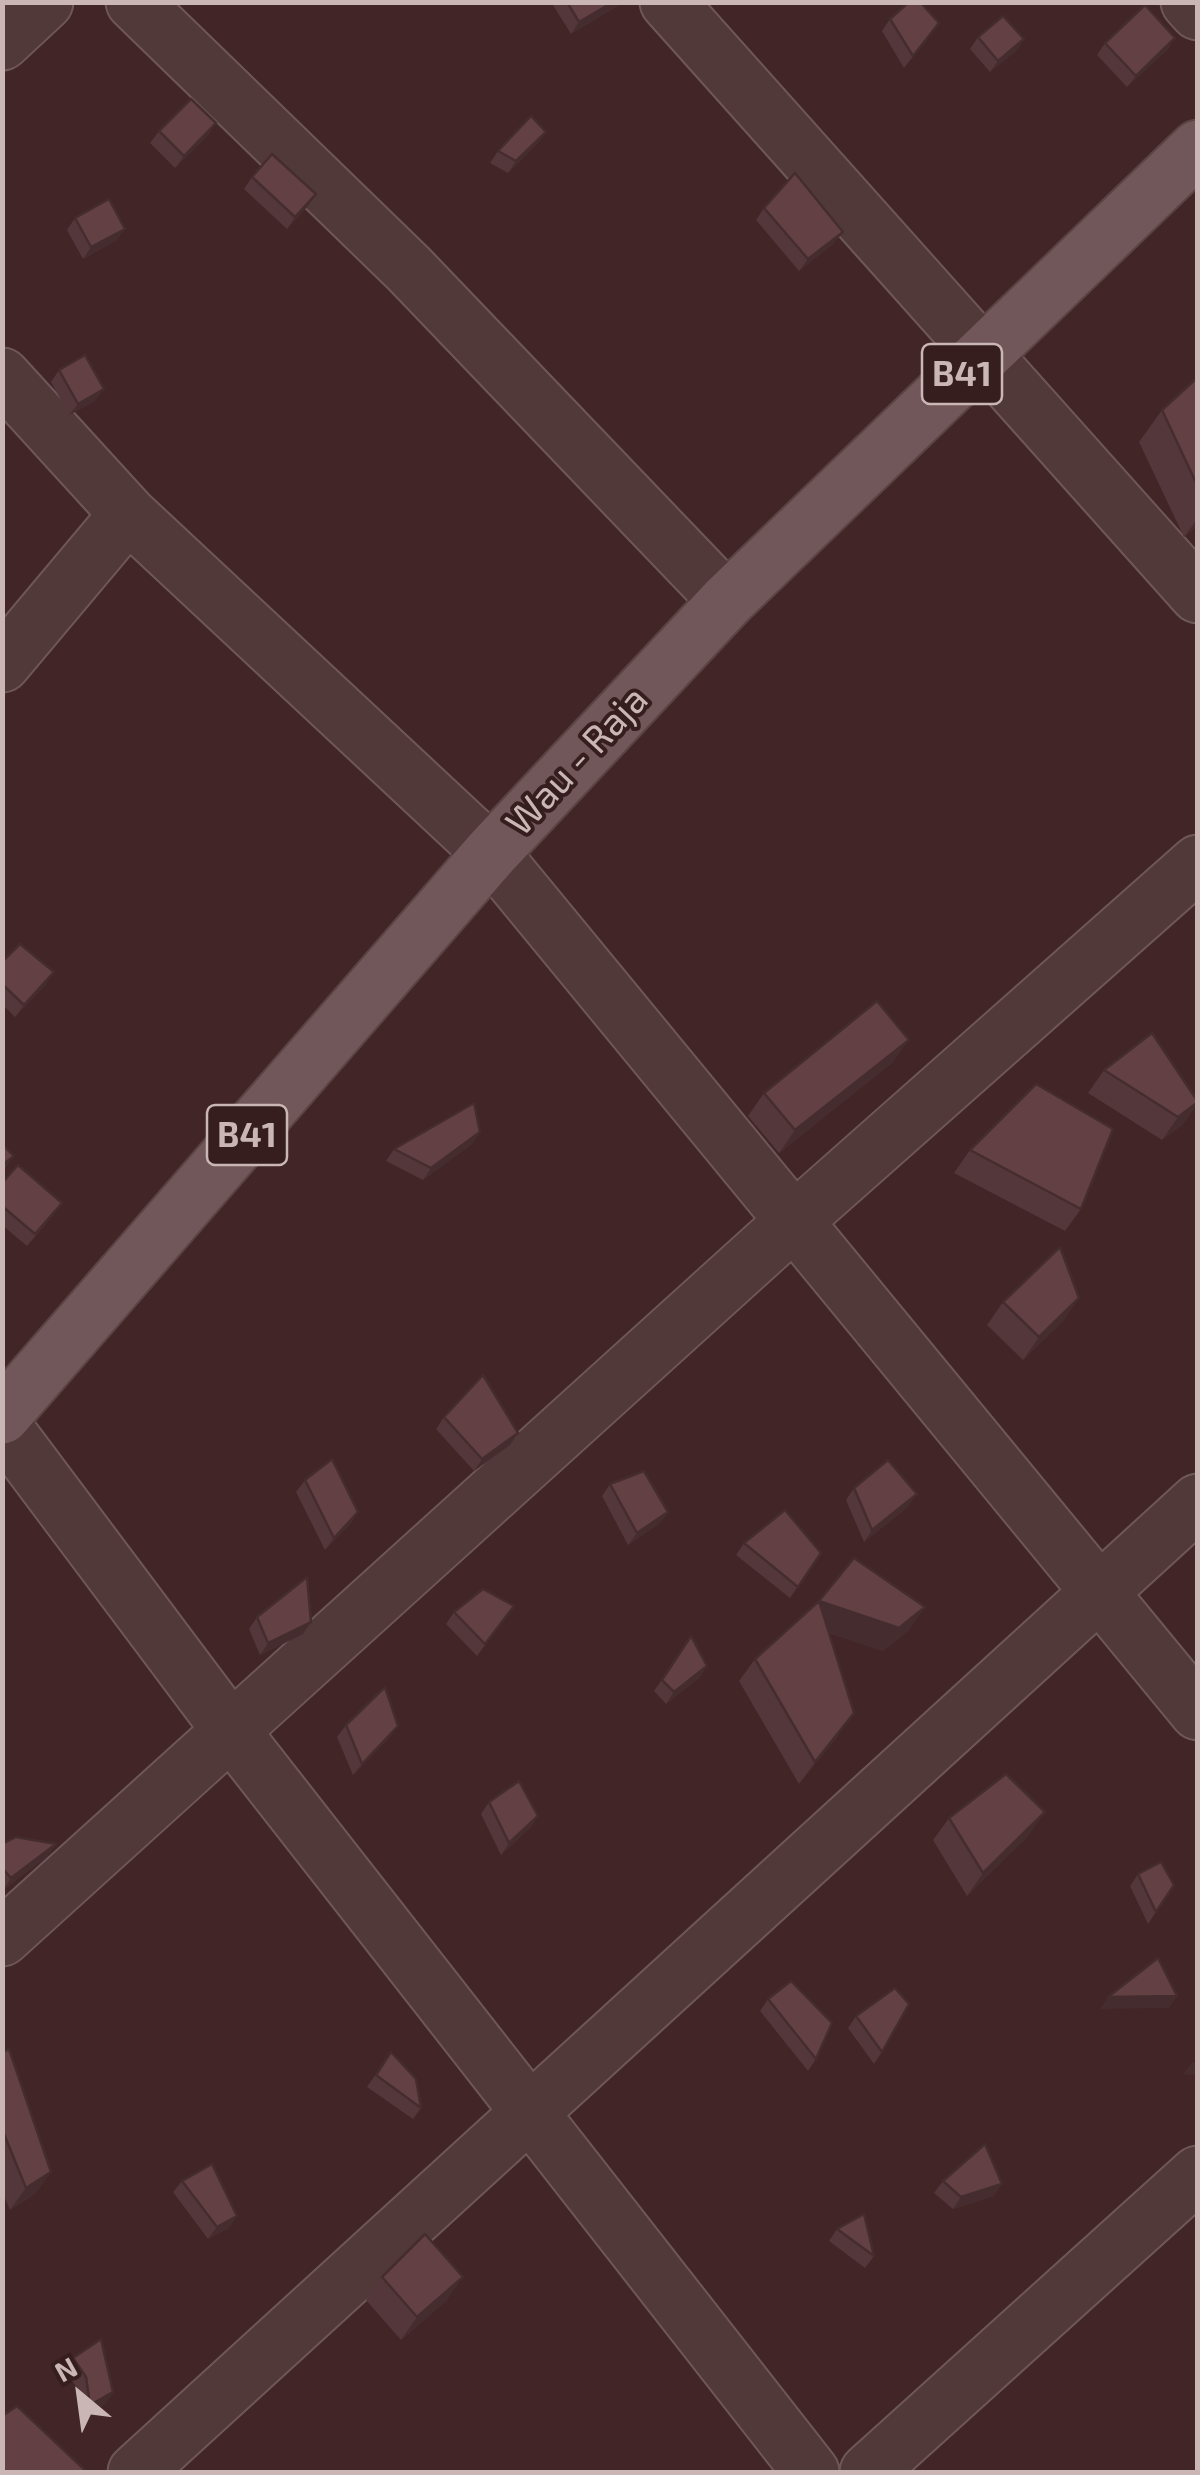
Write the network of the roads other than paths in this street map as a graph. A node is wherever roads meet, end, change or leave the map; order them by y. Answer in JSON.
{"nodes":[{"id":1,"x":45,"y":2,"type":"edge"},
{"id":2,"x":134,"y":2,"type":"edge"},
{"id":3,"x":668,"y":2,"type":"edge"},
{"id":4,"x":1189,"y":2,"type":"edge"},
{"id":5,"x":1198,"y":12,"type":"edge"},
{"id":6,"x":2,"y":42,"type":"edge"},
{"id":7,"x":1198,"y":148,"type":"edge"},
{"id":8,"x":983,"y":353,"type":"junction"},
{"id":9,"x":2,"y":376,"type":"edge"},
{"id":10,"x":128,"y":514,"type":"junction"},
{"id":11,"x":1198,"y":594,"type":"edge"},
{"id":12,"x":726,"y":601,"type":"junction"},
{"id":13,"x":2,"y":664,"type":"edge"},
{"id":14,"x":491,"y":853,"type":"junction"},
{"id":15,"x":1198,"y":862,"type":"edge"},
{"id":16,"x":794,"y":1221,"type":"junction"},
{"id":17,"x":2,"y":1416,"type":"edge"},
{"id":18,"x":2,"y":1425,"type":"edge"},
{"id":19,"x":1198,"y":1502,"type":"edge"},
{"id":20,"x":1098,"y":1590,"type":"junction"},
{"id":21,"x":1198,"y":1712,"type":"edge"},
{"id":22,"x":232,"y":1732,"type":"junction"},
{"id":23,"x":2,"y":1938,"type":"edge"},
{"id":24,"x":528,"y":2114,"type":"junction"},
{"id":25,"x":1198,"y":2174,"type":"edge"},
{"id":26,"x":136,"y":2472,"type":"edge"},
{"id":27,"x":811,"y":2472,"type":"edge"},
{"id":28,"x":868,"y":2472,"type":"edge"}],
"edges":[{"from":1,"to":6,"type":"street"},
{"from":2,"to":12,"type":"street"},
{"from":3,"to":8,"type":"street"},
{"from":4,"to":5,"type":"street"},
{"from":7,"to":8,"type":"main road","name":"Wau - Raja","number":"B41"},
{"from":8,"to":11,"type":"street"},
{"from":8,"to":12,"type":"main road","name":"Wau - Raja","number":"B41"},
{"from":9,"to":10,"type":"street"},
{"from":10,"to":13,"type":"street"},
{"from":10,"to":14,"type":"street"},
{"from":12,"to":14,"type":"main road","name":"Wau - Raja","number":"B41"},
{"from":14,"to":16,"type":"street"},
{"from":14,"to":17,"type":"main road","name":"Wau - Raja","number":"B41"},
{"from":15,"to":16,"type":"street"},
{"from":16,"to":20,"type":"street"},
{"from":16,"to":22,"type":"street"},
{"from":18,"to":22,"type":"street"},
{"from":19,"to":20,"type":"street"},
{"from":20,"to":21,"type":"street"},
{"from":20,"to":24,"type":"street"},
{"from":22,"to":23,"type":"street"},
{"from":22,"to":24,"type":"street"},
{"from":24,"to":26,"type":"street"},
{"from":24,"to":27,"type":"street"},
{"from":25,"to":28,"type":"street"}]}
